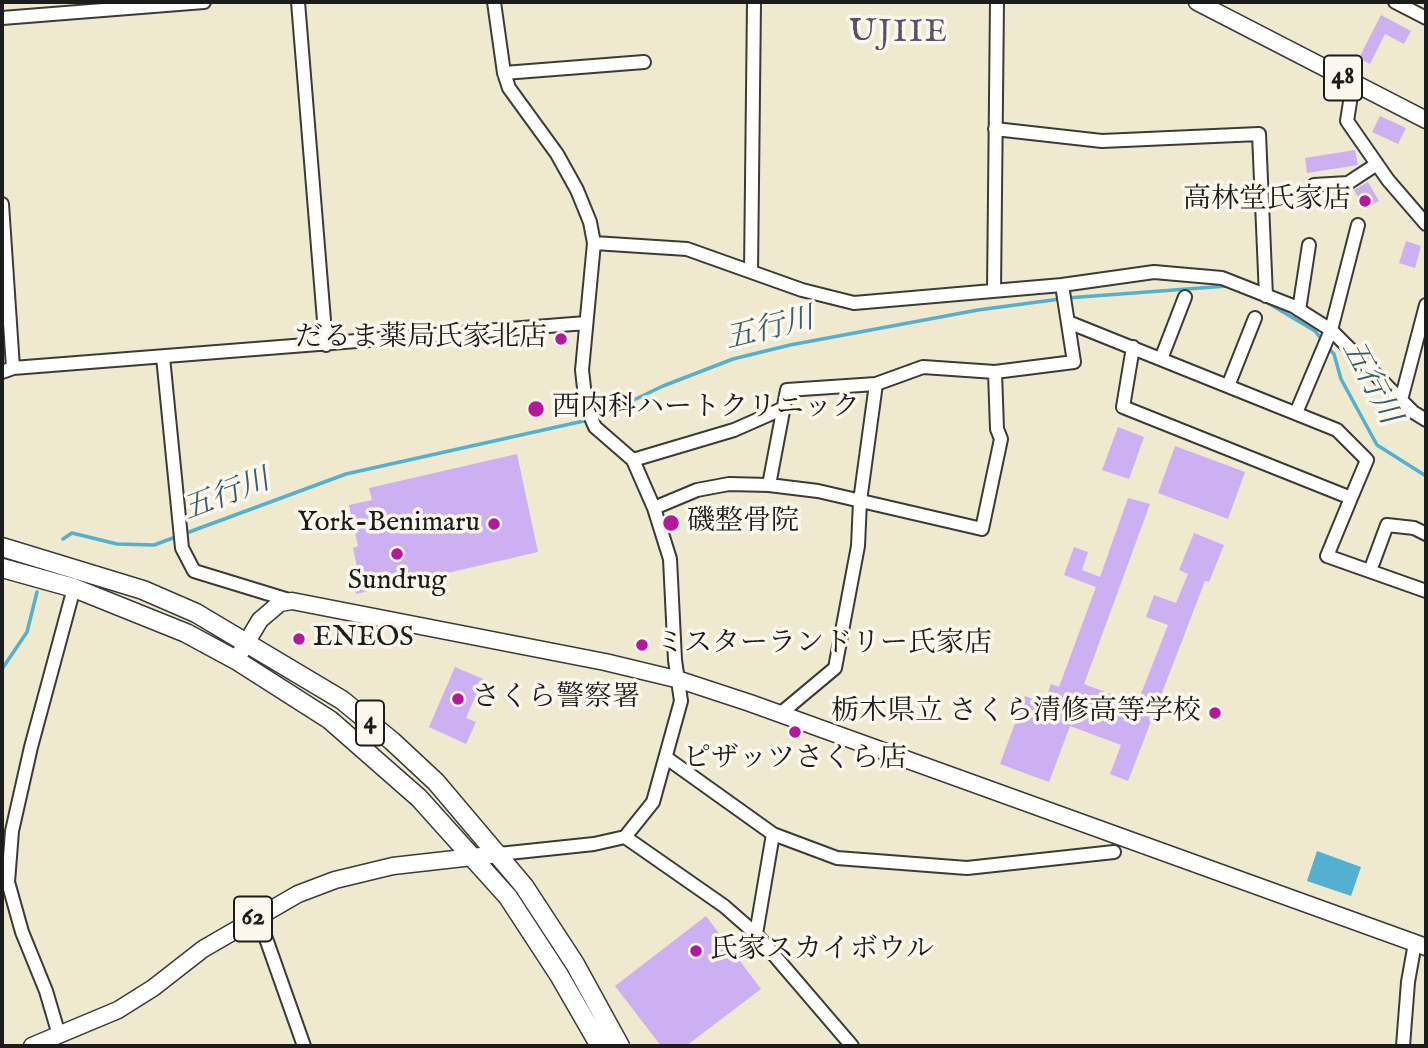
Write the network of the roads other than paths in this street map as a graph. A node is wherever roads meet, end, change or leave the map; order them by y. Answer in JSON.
{"nodes":[{"id":1,"x":204,"y":2,"type":"edge"},
{"id":2,"x":298,"y":2,"type":"edge"},
{"id":3,"x":494,"y":2,"type":"edge"},
{"id":4,"x":754,"y":2,"type":"edge"},
{"id":5,"x":997,"y":2,"type":"edge"},
{"id":6,"x":1395,"y":2,"type":"edge"},
{"id":7,"x":1201,"y":3,"type":"edge"},
{"id":8,"x":2,"y":18,"type":"edge"},
{"id":9,"x":1426,"y":18,"type":"edge"},
{"id":10,"x":644,"y":62,"type":"dead end"},
{"id":11,"x":504,"y":73,"type":"junction"},
{"id":12,"x":1353,"y":83,"type":"junction"},
{"id":13,"x":1426,"y":120,"type":"edge"},
{"id":14,"x":995,"y":130,"type":"junction"},
{"id":15,"x":1377,"y":164,"type":"junction"},
{"id":16,"x":1314,"y":185,"type":"dead end"},
{"id":17,"x":2,"y":204,"type":"edge"},
{"id":18,"x":1426,"y":224,"type":"edge"},
{"id":19,"x":1358,"y":225,"type":"dead end"},
{"id":20,"x":594,"y":243,"type":"junction"},
{"id":21,"x":1309,"y":245,"type":"dead end"},
{"id":22,"x":751,"y":272,"type":"junction"},
{"id":23,"x":1062,"y":285,"type":"junction"},
{"id":24,"x":994,"y":292,"type":"junction"},
{"id":25,"x":1266,"y":296,"type":"junction"},
{"id":26,"x":1185,"y":297,"type":"dead end"},
{"id":27,"x":1426,"y":305,"type":"edge"},
{"id":28,"x":1299,"y":310,"type":"junction"},
{"id":29,"x":1255,"y":318,"type":"dead end"},
{"id":30,"x":1068,"y":322,"type":"junction"},
{"id":31,"x":586,"y":323,"type":"junction"},
{"id":32,"x":1331,"y":330,"type":"junction"},
{"id":33,"x":326,"y":345,"type":"junction"},
{"id":34,"x":1133,"y":348,"type":"junction"},
{"id":35,"x":163,"y":357,"type":"junction"},
{"id":36,"x":1161,"y":359,"type":"junction"},
{"id":37,"x":7,"y":370,"type":"edge"},
{"id":38,"x":995,"y":372,"type":"junction"},
{"id":39,"x":876,"y":384,"type":"junction"},
{"id":40,"x":1228,"y":386,"type":"junction"},
{"id":41,"x":1401,"y":400,"type":"junction"},
{"id":42,"x":784,"y":408,"type":"junction"},
{"id":43,"x":1296,"y":413,"type":"junction"},
{"id":44,"x":1426,"y":420,"type":"edge"},
{"id":45,"x":633,"y":460,"type":"junction"},
{"id":46,"x":769,"y":485,"type":"junction"},
{"id":47,"x":1351,"y":498,"type":"junction"},
{"id":48,"x":860,"y":501,"type":"junction"},
{"id":49,"x":654,"y":508,"type":"junction"},
{"id":50,"x":1426,"y":534,"type":"edge"},
{"id":51,"x":2,"y":547,"type":"edge"},
{"id":52,"x":2,"y":568,"type":"edge"},
{"id":53,"x":1370,"y":571,"type":"junction"},
{"id":54,"x":74,"y":588,"type":"junction"},
{"id":55,"x":1426,"y":591,"type":"edge"},
{"id":56,"x":292,"y":601,"type":"junction"},
{"id":57,"x":246,"y":641,"type":"junction"},
{"id":58,"x":236,"y":660,"type":"junction"},
{"id":59,"x":680,"y":680,"type":"junction"},
{"id":60,"x":780,"y":714,"type":"junction"},
{"id":61,"x":668,"y":759,"type":"junction"},
{"id":62,"x":773,"y":834,"type":"junction"},
{"id":63,"x":625,"y":837,"type":"junction"},
{"id":64,"x":1114,"y":852,"type":"dead end"},
{"id":65,"x":499,"y":854,"type":"junction"},
{"id":66,"x":474,"y":857,"type":"junction"},
{"id":67,"x":258,"y":916,"type":"junction"},
{"id":68,"x":756,"y":934,"type":"junction"},
{"id":69,"x":1421,"y":945,"type":"edge"},
{"id":70,"x":59,"y":1035,"type":"junction"},
{"id":71,"x":32,"y":1046,"type":"edge"},
{"id":72,"x":304,"y":1046,"type":"edge"},
{"id":73,"x":600,"y":1046,"type":"edge"},
{"id":74,"x":620,"y":1046,"type":"edge"},
{"id":75,"x":852,"y":1046,"type":"edge"},
{"id":76,"x":1403,"y":1046,"type":"edge"}],
"edges":[{"from":1,"to":8,"type":"street"},
{"from":2,"to":33,"type":"street"},
{"from":3,"to":11,"type":"street"},
{"from":4,"to":22,"type":"street"},
{"from":5,"to":14,"type":"street"},
{"from":6,"to":9,"type":"street"},
{"from":7,"to":12,"type":"main road","number":"48"},
{"from":10,"to":11,"type":"street"},
{"from":11,"to":20,"type":"street"},
{"from":12,"to":13,"type":"main road","number":"48"},
{"from":12,"to":15,"type":"street"},
{"from":14,"to":24,"type":"street"},
{"from":14,"to":25,"type":"street"},
{"from":15,"to":16,"type":"street"},
{"from":15,"to":18,"type":"street"},
{"from":17,"to":37,"type":"street"},
{"from":19,"to":32,"type":"street"},
{"from":20,"to":22,"type":"street"},
{"from":20,"to":31,"type":"street"},
{"from":21,"to":28,"type":"street"},
{"from":22,"to":24,"type":"street"},
{"from":23,"to":24,"type":"street"},
{"from":23,"to":25,"type":"street"},
{"from":23,"to":30,"type":"street"},
{"from":25,"to":28,"type":"street"},
{"from":26,"to":36,"type":"street"},
{"from":27,"to":41,"type":"street"},
{"from":28,"to":32,"type":"street"},
{"from":29,"to":40,"type":"street"},
{"from":30,"to":34,"type":"street"},
{"from":30,"to":38,"type":"street"},
{"from":31,"to":33,"type":"street"},
{"from":31,"to":45,"type":"street"},
{"from":32,"to":41,"type":"street"},
{"from":32,"to":43,"type":"street"},
{"from":33,"to":35,"type":"street"},
{"from":34,"to":36,"type":"street"},
{"from":34,"to":47,"type":"street"},
{"from":35,"to":37,"type":"street"},
{"from":35,"to":56,"type":"street"},
{"from":36,"to":40,"type":"street"},
{"from":38,"to":39,"type":"street"},
{"from":38,"to":48,"type":"street"},
{"from":39,"to":42,"type":"street"},
{"from":39,"to":48,"type":"street"},
{"from":40,"to":43,"type":"street"},
{"from":41,"to":44,"type":"street"},
{"from":42,"to":45,"type":"street"},
{"from":42,"to":46,"type":"street"},
{"from":43,"to":47,"type":"street"},
{"from":45,"to":49,"type":"street"},
{"from":46,"to":48,"type":"street"},
{"from":46,"to":49,"type":"street"},
{"from":47,"to":53,"type":"street"},
{"from":48,"to":60,"type":"street"},
{"from":49,"to":59,"type":"street"},
{"from":50,"to":53,"type":"street"},
{"from":51,"to":57,"type":"highway","number":"4"},
{"from":52,"to":54,"type":"highway","number":"4"},
{"from":53,"to":55,"type":"street"},
{"from":54,"to":58,"type":"highway","number":"4"},
{"from":54,"to":70,"type":"street"},
{"from":56,"to":57,"type":"main road"},
{"from":56,"to":59,"type":"main road"},
{"from":57,"to":58,"type":"main road"},
{"from":57,"to":65,"type":"highway","number":"4"},
{"from":58,"to":66,"type":"highway","number":"4"},
{"from":59,"to":60,"type":"main road"},
{"from":59,"to":61,"type":"street"},
{"from":60,"to":69,"type":"main road"},
{"from":61,"to":62,"type":"street"},
{"from":61,"to":63,"type":"street"},
{"from":62,"to":64,"type":"street"},
{"from":62,"to":68,"type":"street"},
{"from":63,"to":65,"type":"street"},
{"from":63,"to":68,"type":"street"},
{"from":65,"to":66,"type":"main road","number":"62"},
{"from":65,"to":74,"type":"highway","number":"4"},
{"from":66,"to":67,"type":"main road","number":"62"},
{"from":66,"to":73,"type":"highway","number":"4"},
{"from":67,"to":70,"type":"main road","number":"62"},
{"from":67,"to":72,"type":"street"},
{"from":68,"to":75,"type":"street"},
{"from":69,"to":76,"type":"street"},
{"from":70,"to":71,"type":"main road","number":"62"}]}
